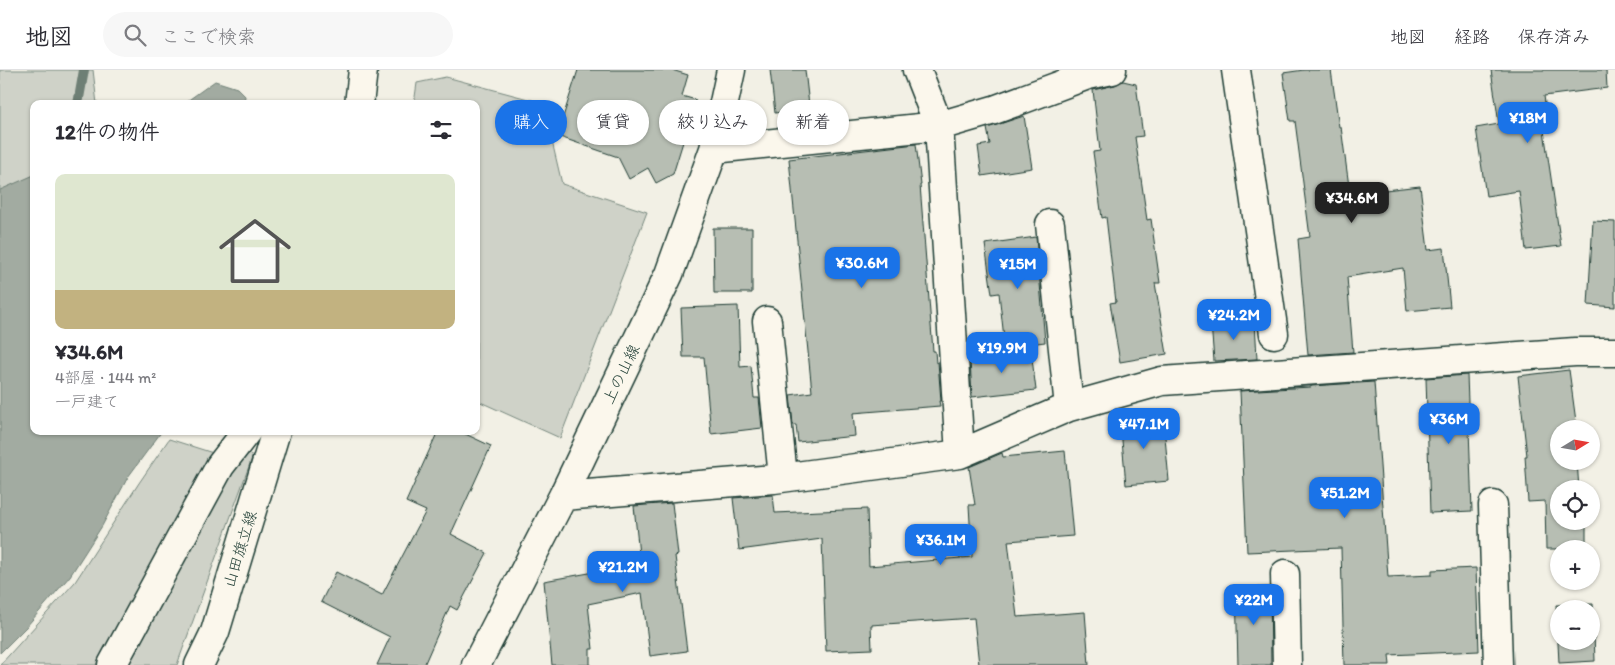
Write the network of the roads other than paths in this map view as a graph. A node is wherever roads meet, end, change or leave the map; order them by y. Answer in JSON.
{"nodes":[{"id":1,"x":363,"y":70,"type":"edge"},
{"id":2,"x":917,"y":70,"type":"edge"},
{"id":3,"x":1112,"y":70,"type":"edge"},
{"id":4,"x":1236,"y":70,"type":"edge"},
{"id":5,"x":722,"y":72,"type":"edge"},
{"id":6,"x":359,"y":100,"type":"edge"},
{"id":7,"x":939,"y":126,"type":"junction"},
{"id":8,"x":714,"y":149,"type":"junction"},
{"id":9,"x":1050,"y":224,"type":"dead end"},
{"id":10,"x":767,"y":321,"type":"dead end"},
{"id":11,"x":1274,"y":334,"type":"dead end"},
{"id":12,"x":1615,"y":352,"type":"edge"},
{"id":13,"x":1069,"y":407,"type":"junction"},
{"id":14,"x":244,"y":435,"type":"edge"},
{"id":15,"x":275,"y":435,"type":"edge"},
{"id":16,"x":960,"y":454,"type":"junction"},
{"id":17,"x":783,"y":477,"type":"junction"},
{"id":18,"x":563,"y":496,"type":"junction"},
{"id":19,"x":1493,"y":505,"type":"dead end"},
{"id":20,"x":1285,"y":574,"type":"dead end"},
{"id":21,"x":112,"y":665,"type":"edge"},
{"id":22,"x":199,"y":665,"type":"edge"},
{"id":23,"x":476,"y":665,"type":"edge"},
{"id":24,"x":1287,"y":665,"type":"edge"},
{"id":25,"x":1498,"y":665,"type":"edge"}],
"edges":[{"from":1,"to":6,"type":"street"},
{"from":2,"to":7,"type":"street"},
{"from":3,"to":7,"type":"street"},
{"from":4,"to":11,"type":"street"},
{"from":5,"to":8,"type":"street","name":"上の山線"},
{"from":7,"to":8,"type":"street"},
{"from":7,"to":16,"type":"street"},
{"from":8,"to":18,"type":"street","name":"上の山線"},
{"from":9,"to":13,"type":"street"},
{"from":10,"to":17,"type":"street"},
{"from":12,"to":13,"type":"street"},
{"from":13,"to":16,"type":"street"},
{"from":14,"to":21,"type":"street"},
{"from":15,"to":22,"type":"street","name":"山田旗立線"},
{"from":16,"to":17,"type":"street"},
{"from":17,"to":18,"type":"street"},
{"from":18,"to":23,"type":"street","name":"上の山線"},
{"from":19,"to":25,"type":"street"},
{"from":20,"to":24,"type":"street"}]}
